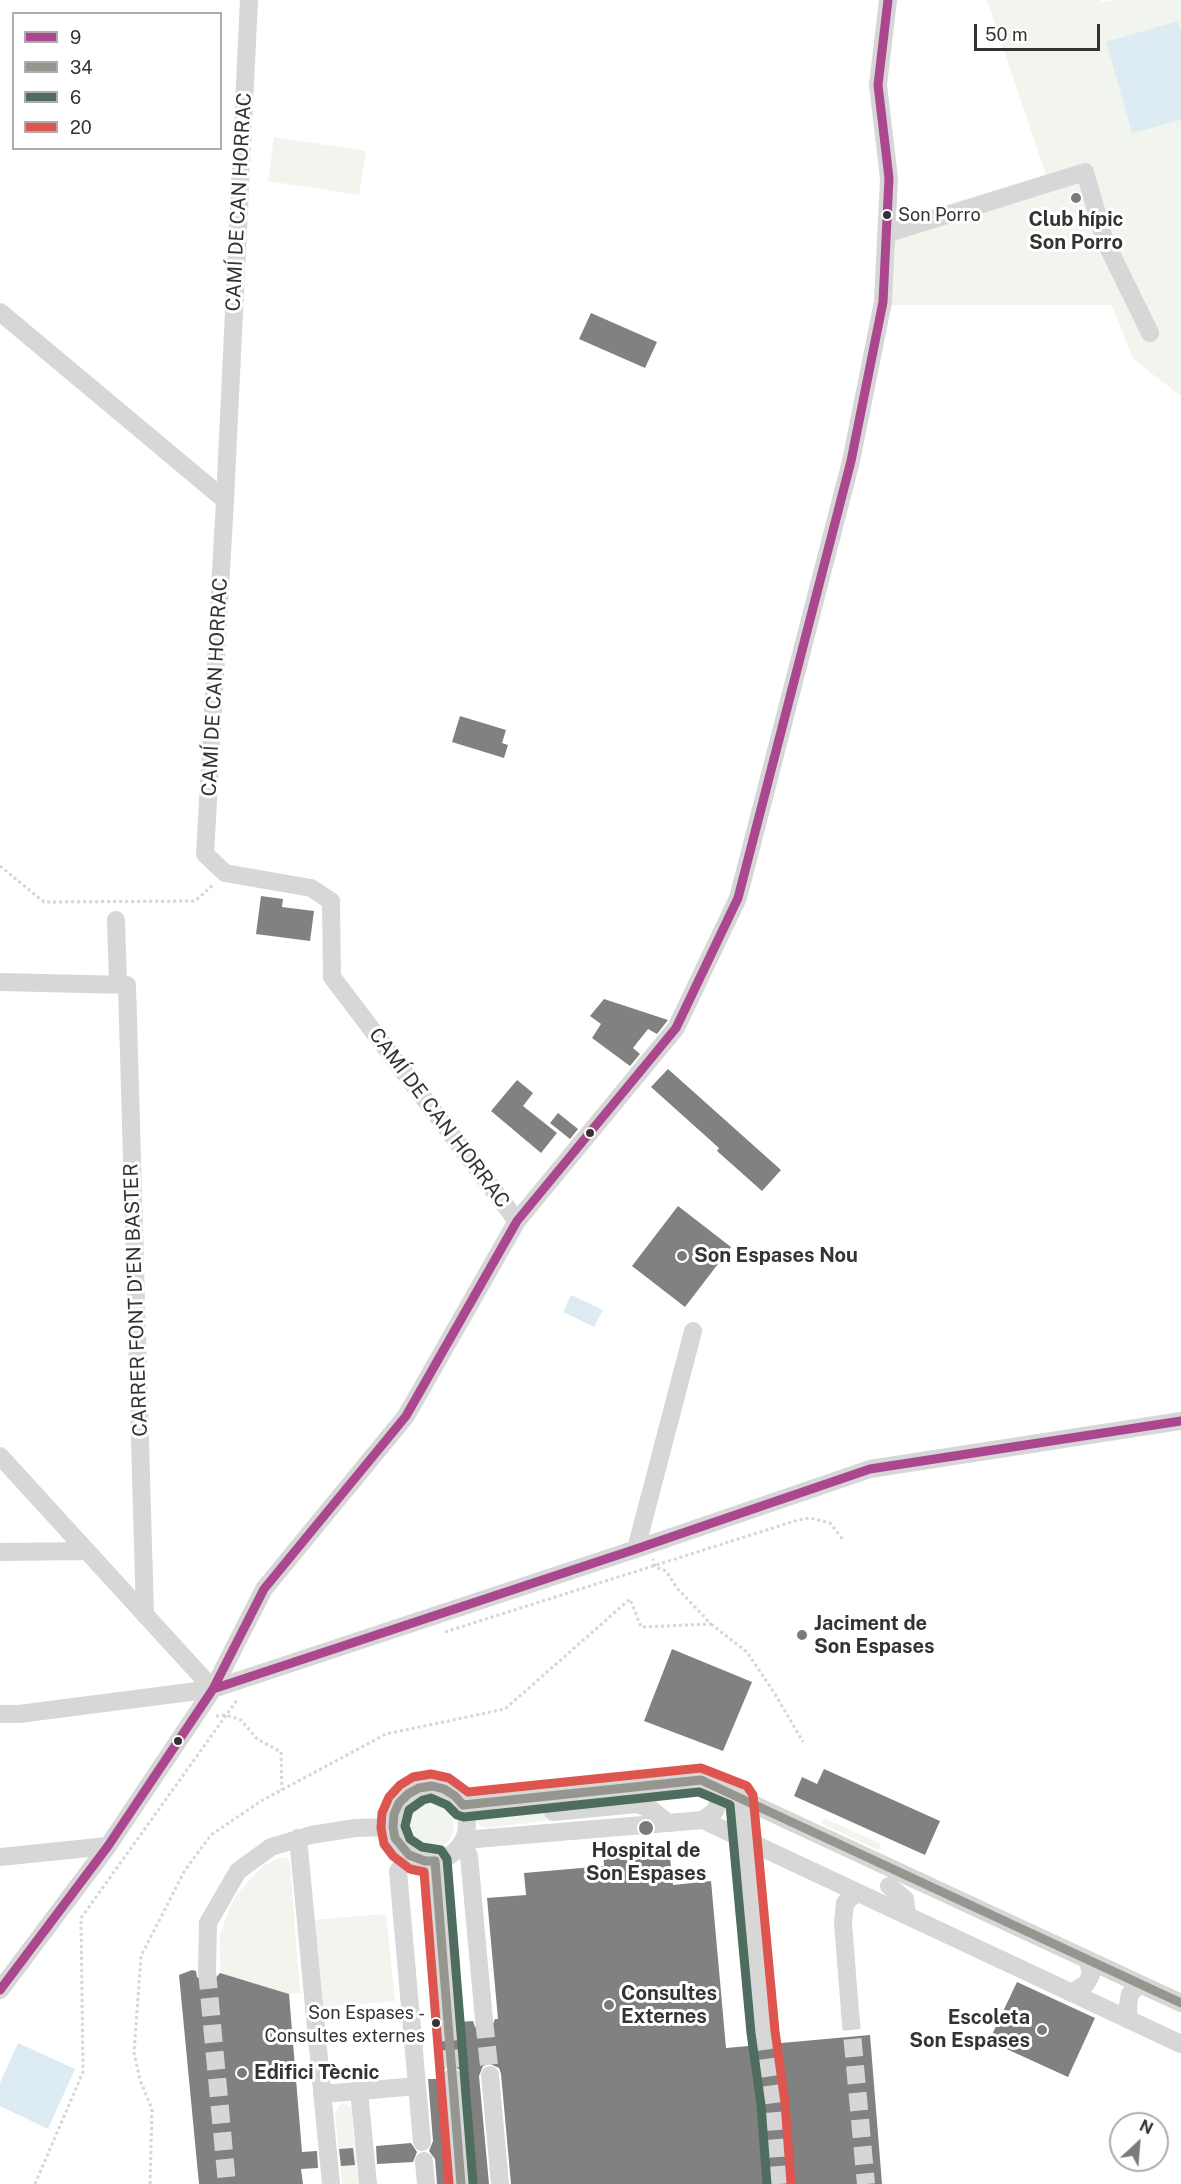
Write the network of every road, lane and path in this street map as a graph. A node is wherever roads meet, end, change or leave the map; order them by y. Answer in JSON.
{"nodes":[{"id":1,"x":249,"y":0,"type":"edge"},
{"id":2,"x":888,"y":0,"type":"edge"},
{"id":3,"x":886,"y":234,"type":"junction"},
{"id":4,"x":0,"y":312,"type":"edge"},
{"id":5,"x":1150,"y":333,"type":"dead end"},
{"id":6,"x":225,"y":500,"type":"junction"},
{"id":7,"x":0,"y":866,"type":"edge"},
{"id":8,"x":225,"y":873,"type":"junction"},
{"id":9,"x":116,"y":920,"type":"dead end"},
{"id":10,"x":0,"y":982,"type":"edge"},
{"id":11,"x":123,"y":985,"type":"junction"},
{"id":12,"x":517,"y":1221,"type":"junction"},
{"id":13,"x":693,"y":1331,"type":"dead end"},
{"id":14,"x":1181,"y":1421,"type":"edge"},
{"id":15,"x":0,"y":1456,"type":"edge"},
{"id":16,"x":844,"y":1541,"type":"dead end"},
{"id":17,"x":642,"y":1547,"type":"junction"},
{"id":18,"x":87,"y":1551,"type":"junction"},
{"id":19,"x":0,"y":1552,"type":"edge"},
{"id":20,"x":655,"y":1567,"type":"junction"},
{"id":21,"x":145,"y":1615,"type":"junction"},
{"id":22,"x":711,"y":1624,"type":"junction"},
{"id":23,"x":442,"y":1633,"type":"dead end"},
{"id":24,"x":213,"y":1689,"type":"junction"},
{"id":25,"x":240,"y":1696,"type":"dead end"},
{"id":26,"x":200,"y":1708,"type":"junction"},
{"id":27,"x":0,"y":1714,"type":"edge"},
{"id":28,"x":226,"y":1715,"type":"junction"},
{"id":29,"x":803,"y":1742,"type":"dead end"},
{"id":30,"x":718,"y":1788,"type":"junction"},
{"id":31,"x":282,"y":1790,"type":"junction"},
{"id":32,"x":741,"y":1797,"type":"junction"},
{"id":33,"x":463,"y":1806,"type":"junction"},
{"id":34,"x":553,"y":1812,"type":"dead end"},
{"id":35,"x":703,"y":1820,"type":"junction"},
{"id":36,"x":667,"y":1822,"type":"junction"},
{"id":37,"x":393,"y":1827,"type":"junction"},
{"id":38,"x":298,"y":1838,"type":"junction"},
{"id":39,"x":744,"y":1839,"type":"junction"},
{"id":40,"x":464,"y":1841,"type":"junction"},
{"id":41,"x":108,"y":1846,"type":"junction"},
{"id":42,"x":409,"y":1855,"type":"junction"},
{"id":43,"x":0,"y":1857,"type":"edge"},
{"id":44,"x":435,"y":1861,"type":"junction"},
{"id":45,"x":889,"y":1886,"type":"dead end"},
{"id":46,"x":857,"y":1892,"type":"junction"},
{"id":47,"x":907,"y":1916,"type":"junction"},
{"id":48,"x":1088,"y":1960,"type":"junction"},
{"id":49,"x":207,"y":1971,"type":"tunnel mouth"},
{"id":50,"x":1140,"y":1984,"type":"junction"},
{"id":51,"x":0,"y":1990,"type":"edge"},
{"id":52,"x":1071,"y":1993,"type":"junction"},
{"id":53,"x":1181,"y":2003,"type":"edge"},
{"id":54,"x":850,"y":2012,"type":"tunnel mouth"},
{"id":55,"x":484,"y":2020,"type":"tunnel mouth"},
{"id":56,"x":1129,"y":2020,"type":"junction"},
{"id":57,"x":448,"y":2023,"type":"tunnel mouth"},
{"id":58,"x":763,"y":2032,"type":"tunnel mouth"},
{"id":59,"x":1181,"y":2044,"type":"edge"},
{"id":60,"x":490,"y":2075,"type":"tunnel mouth"},
{"id":61,"x":452,"y":2078,"type":"tunnel mouth"},
{"id":62,"x":417,"y":2086,"type":"junction"},
{"id":63,"x":359,"y":2091,"type":"junction"},
{"id":64,"x":322,"y":2094,"type":"junction"},
{"id":65,"x":422,"y":2142,"type":"dead end"},
{"id":66,"x":424,"y":2161,"type":"dead end"},
{"id":67,"x":35,"y":2184,"type":"edge"},
{"id":68,"x":150,"y":2184,"type":"edge"},
{"id":69,"x":331,"y":2184,"type":"edge"},
{"id":70,"x":368,"y":2184,"type":"edge"},
{"id":71,"x":426,"y":2184,"type":"edge"},
{"id":72,"x":461,"y":2184,"type":"edge"},
{"id":73,"x":500,"y":2184,"type":"edge"}],
"edges":[{"from":1,"to":6,"type":"street","name":"CAMÍ DE CAN HORRAC"},
{"from":2,"to":3,"type":"street"},
{"from":3,"to":5,"type":"street"},
{"from":3,"to":12,"type":"street"},
{"from":4,"to":6,"type":"street"},
{"from":6,"to":8,"type":"street","name":"CAMÍ DE CAN HORRAC"},
{"from":7,"to":8,"type":"path"},
{"from":8,"to":12,"type":"street","name":"CAMÍ DE CAN HORRAC"},
{"from":9,"to":11,"type":"street","name":"CARRER FONT D'EN BASTER"},
{"from":10,"to":11,"type":"street"},
{"from":11,"to":21,"type":"street","name":"CARRER FONT D'EN BASTER"},
{"from":12,"to":24,"type":"street"},
{"from":13,"to":17,"type":"street"},
{"from":14,"to":17,"type":"street"},
{"from":15,"to":18,"type":"street"},
{"from":16,"to":20,"type":"path"},
{"from":17,"to":20,"type":"path"},
{"from":17,"to":24,"type":"street"},
{"from":18,"to":19,"type":"street"},
{"from":18,"to":21,"type":"street"},
{"from":20,"to":22,"type":"path"},
{"from":20,"to":23,"type":"path"},
{"from":21,"to":24,"type":"street"},
{"from":22,"to":29,"type":"path"},
{"from":22,"to":31,"type":"path"},
{"from":24,"to":26,"type":"street"},
{"from":24,"to":27,"type":"street"},
{"from":25,"to":28,"type":"path"},
{"from":26,"to":28,"type":"path"},
{"from":26,"to":41,"type":"street"},
{"from":28,"to":31,"type":"path"},
{"from":28,"to":67,"type":"path"},
{"from":30,"to":32,"type":"street"},
{"from":30,"to":33,"type":"street"},
{"from":30,"to":35,"type":"street"},
{"from":31,"to":68,"type":"path"},
{"from":32,"to":39,"type":"street"},
{"from":32,"to":48,"type":"street"},
{"from":33,"to":37,"type":"street"},
{"from":33,"to":40,"type":"street"},
{"from":34,"to":36,"type":"street"},
{"from":35,"to":36,"type":"street"},
{"from":35,"to":39,"type":"street"},
{"from":36,"to":40,"type":"street"},
{"from":37,"to":38,"type":"street"},
{"from":37,"to":42,"type":"street"},
{"from":38,"to":49,"type":"street"},
{"from":38,"to":64,"type":"street"},
{"from":39,"to":46,"type":"street"},
{"from":39,"to":58,"type":"street"},
{"from":40,"to":44,"type":"street"},
{"from":40,"to":55,"type":"street"},
{"from":41,"to":43,"type":"street"},
{"from":41,"to":51,"type":"street"},
{"from":42,"to":44,"type":"street"},
{"from":42,"to":62,"type":"street"},
{"from":44,"to":57,"type":"street"},
{"from":45,"to":47,"type":"street"},
{"from":46,"to":47,"type":"street"},
{"from":46,"to":54,"type":"street"},
{"from":47,"to":52,"type":"street"},
{"from":48,"to":50,"type":"street"},
{"from":48,"to":52,"type":"street"},
{"from":50,"to":53,"type":"street"},
{"from":50,"to":56,"type":"street"},
{"from":52,"to":56,"type":"street"},
{"from":56,"to":59,"type":"street"},
{"from":60,"to":73,"type":"street"},
{"from":61,"to":72,"type":"street"},
{"from":62,"to":63,"type":"street"},
{"from":62,"to":65,"type":"street"},
{"from":63,"to":64,"type":"street"},
{"from":63,"to":70,"type":"street"},
{"from":64,"to":69,"type":"street"},
{"from":66,"to":71,"type":"street"}]}
